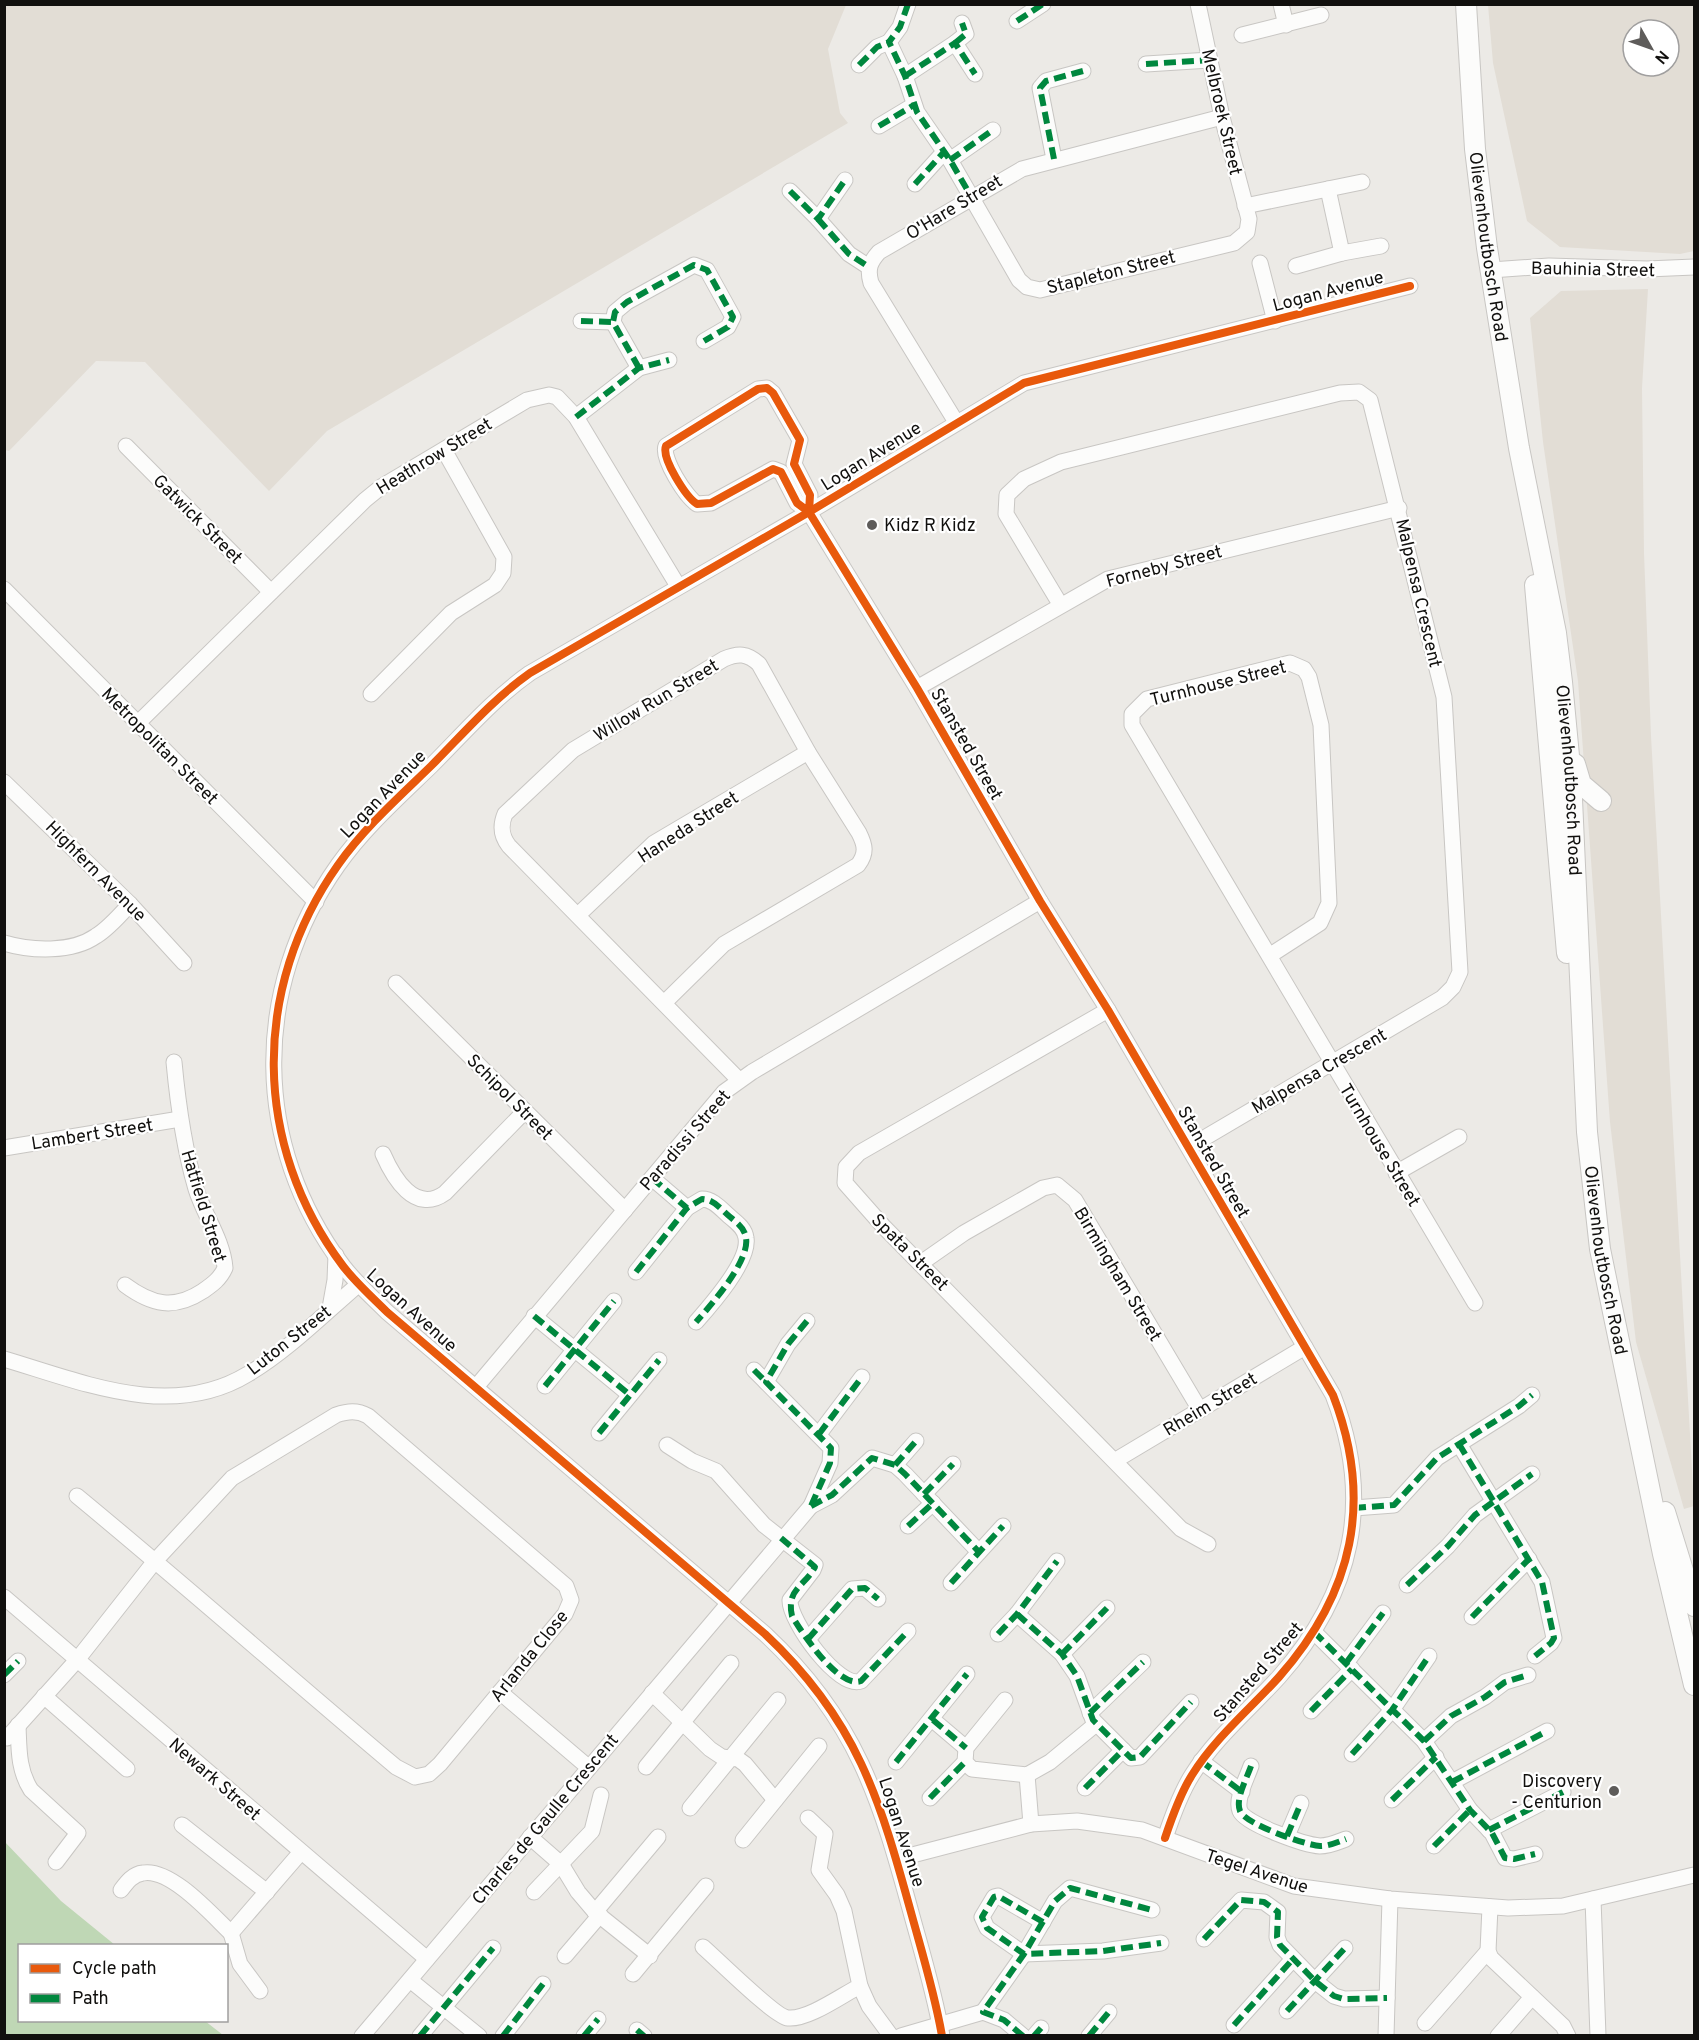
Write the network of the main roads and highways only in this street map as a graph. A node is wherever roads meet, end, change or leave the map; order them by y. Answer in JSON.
{"nodes":[{"id":1,"x":1466,"y":4,"type":"edge"},
{"id":2,"x":1473,"y":4,"type":"edge"},
{"id":3,"x":1497,"y":270,"type":"junction"},
{"id":4,"x":1528,"y":488,"type":"junction"},
{"id":5,"x":1562,"y":682,"type":"junction"},
{"id":6,"x":1601,"y":801,"type":"dead end"},
{"id":7,"x":1572,"y":803,"type":"junction"},
{"id":8,"x":1569,"y":970,"type":"junction"},
{"id":9,"x":1583,"y":1076,"type":"junction"},
{"id":10,"x":1642,"y":1444,"type":"junction"},
{"id":11,"x":1695,"y":1606,"type":"edge"},
{"id":12,"x":1695,"y":1685,"type":"edge"}],
"edges":[{"from":1,"to":3,"type":"main road","name":"Olievenhoutbosch Road"},
{"from":2,"to":3,"type":"main road","name":"Olievenhoutbosch Road"},
{"from":3,"to":4,"type":"main road","name":"Olievenhoutbosch Road"},
{"from":4,"to":5,"type":"main road","name":"Olievenhoutbosch Road"},
{"from":4,"to":8,"type":"main road","name":"Olievenhoutbosch Road"},
{"from":5,"to":6,"type":"main road"},
{"from":5,"to":7,"type":"main road","name":"Olievenhoutbosch Road"},
{"from":7,"to":8,"type":"main road"},
{"from":7,"to":9,"type":"main road","name":"Olievenhoutbosch Road"},
{"from":8,"to":9,"type":"main road","name":"Olievenhoutbosch Road"},
{"from":9,"to":10,"type":"main road","name":"Olievenhoutbosch Road"},
{"from":10,"to":11,"type":"main road","name":"Olievenhoutbosch Road"},
{"from":10,"to":12,"type":"main road","name":"Olievenhoutbosch Road"}]}
